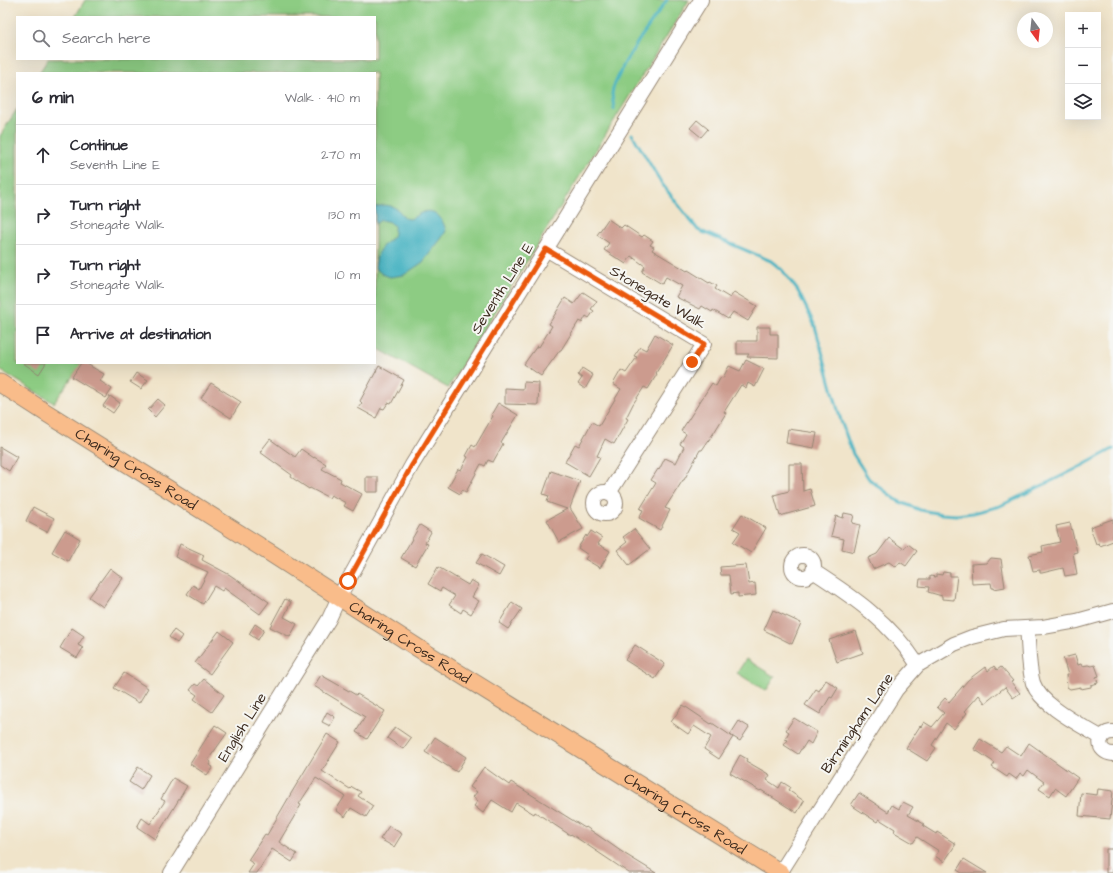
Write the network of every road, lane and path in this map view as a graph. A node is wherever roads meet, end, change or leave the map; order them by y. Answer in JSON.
{"nodes":[{"id":1,"x":701,"y":0,"type":"edge"},
{"id":2,"x":546,"y":249,"type":"junction"},
{"id":3,"x":0,"y":382,"type":"edge"},
{"id":4,"x":609,"y":493,"type":"dead end"},
{"id":5,"x":813,"y":571,"type":"dead end"},
{"id":6,"x":339,"y":597,"type":"junction"},
{"id":7,"x":1113,"y":611,"type":"edge"},
{"id":8,"x":1026,"y":628,"type":"junction"},
{"id":9,"x":918,"y":665,"type":"junction"},
{"id":10,"x":1107,"y":735,"type":"edge"},
{"id":11,"x":1113,"y":754,"type":"edge"},
{"id":12,"x":171,"y":873,"type":"edge"},
{"id":13,"x":781,"y":873,"type":"edge"}],
"edges":[{"from":1,"to":2,"type":"street","name":"Seventh Line E"},
{"from":2,"to":4,"type":"street","name":"Stonegate Walk"},
{"from":2,"to":6,"type":"street","name":"Seventh Line E"},
{"from":3,"to":6,"type":"main road","name":"Charing Cross Road"},
{"from":5,"to":9,"type":"street"},
{"from":6,"to":12,"type":"street","name":"English Line"},
{"from":6,"to":13,"type":"main road","name":"Charing Cross Road"},
{"from":7,"to":8,"type":"street","name":"Birmingham Lane"},
{"from":8,"to":9,"type":"street","name":"Birmingham Lane"},
{"from":8,"to":10,"type":"street"},
{"from":9,"to":13,"type":"street","name":"Birmingham Lane"},
{"from":10,"to":11,"type":"street"}]}
